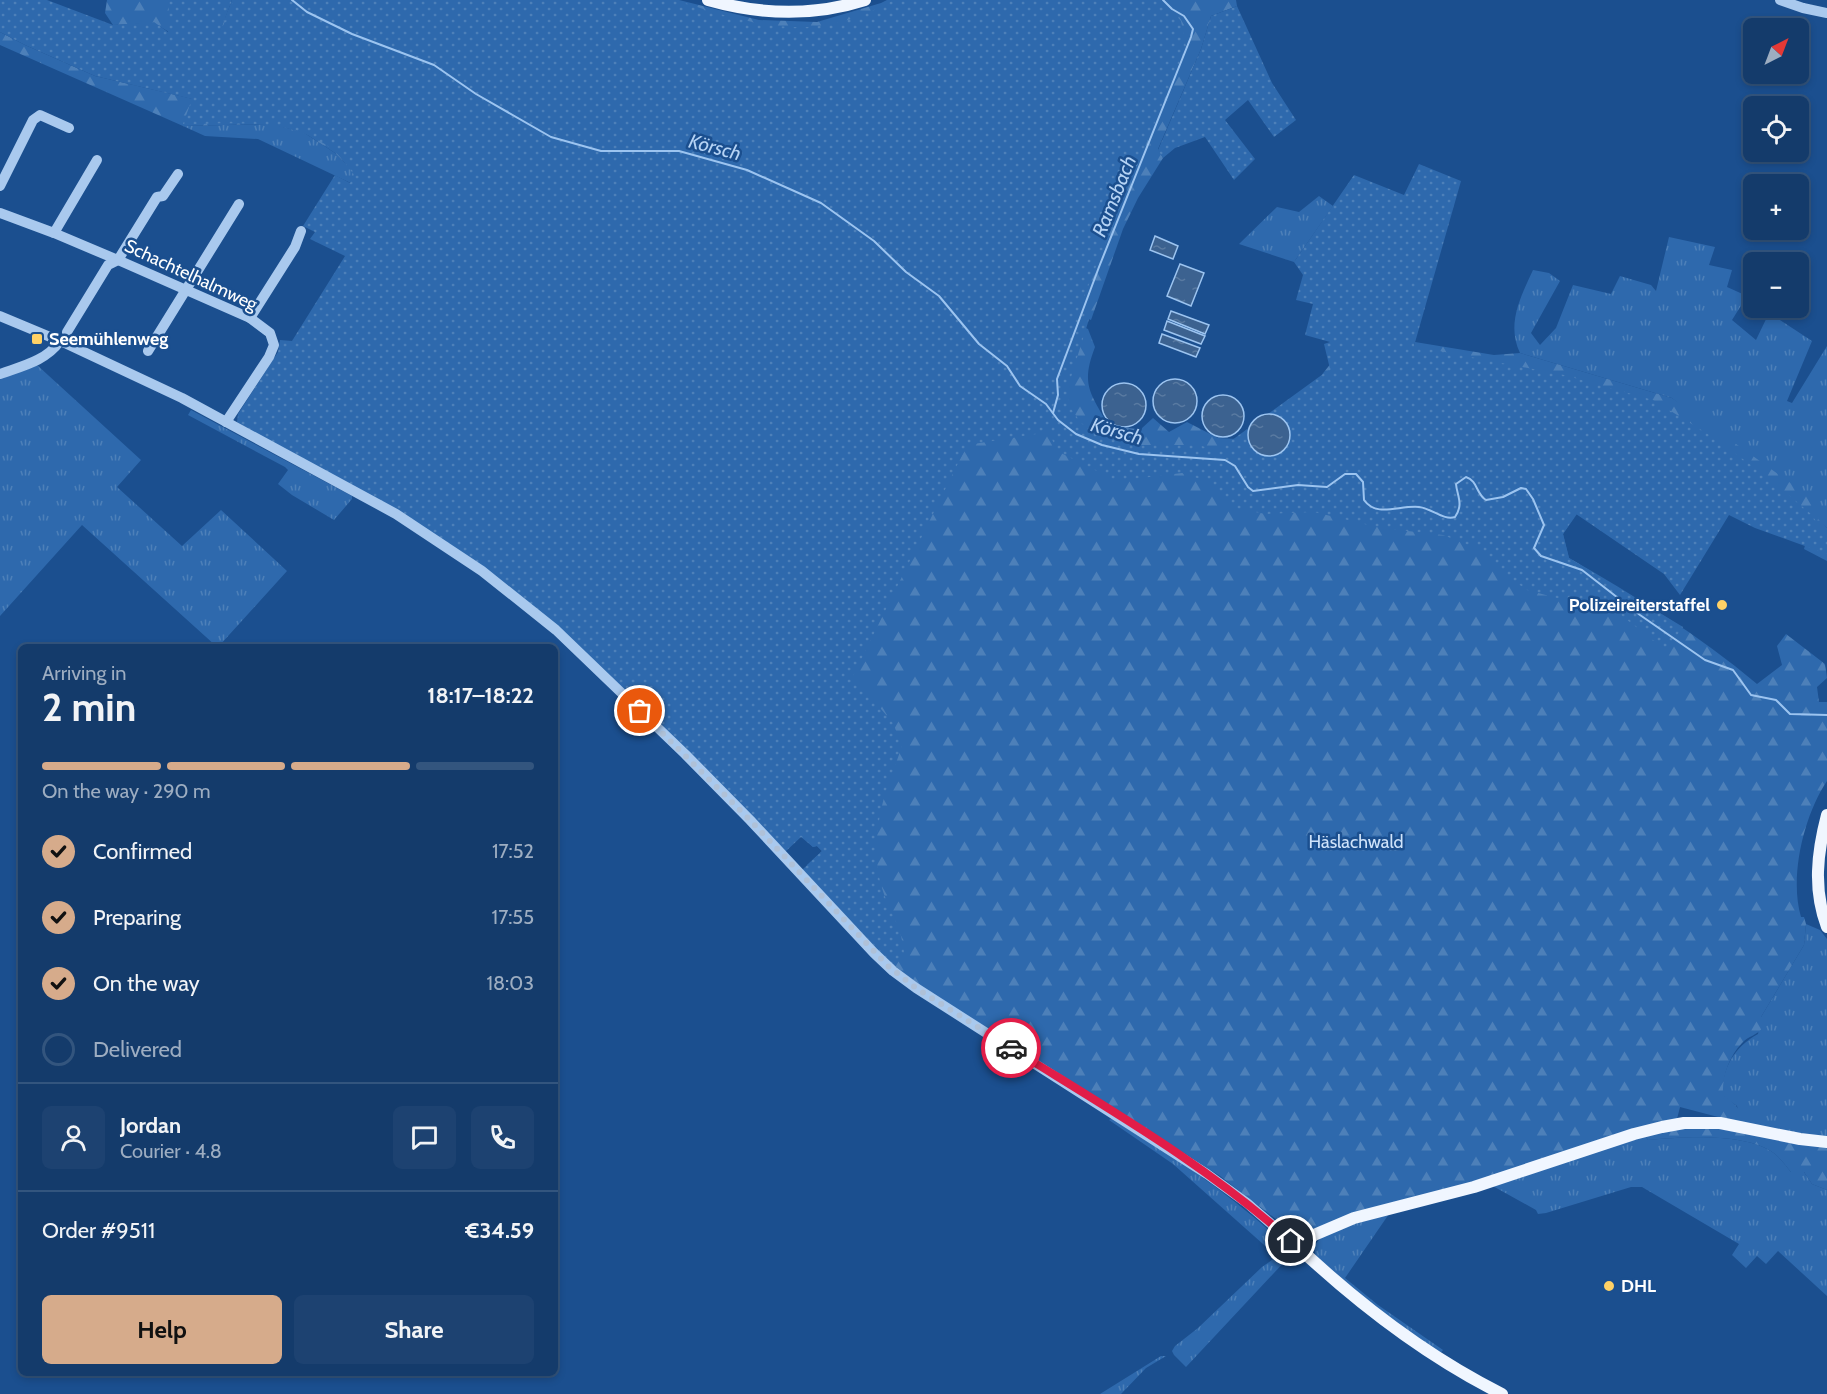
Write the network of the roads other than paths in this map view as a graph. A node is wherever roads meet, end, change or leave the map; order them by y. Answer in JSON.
{"nodes":[{"id":1,"x":708,"y":0,"type":"edge"},
{"id":2,"x":865,"y":0,"type":"edge"},
{"id":3,"x":1780,"y":0,"type":"edge"},
{"id":4,"x":1827,"y":13,"type":"edge"},
{"id":5,"x":69,"y":128,"type":"dead end"},
{"id":6,"x":97,"y":160,"type":"dead end"},
{"id":7,"x":178,"y":174,"type":"dead end"},
{"id":8,"x":0,"y":186,"type":"edge"},
{"id":9,"x":239,"y":204,"type":"dead end"},
{"id":10,"x":0,"y":213,"type":"edge"},
{"id":11,"x":301,"y":231,"type":"dead end"},
{"id":12,"x":54,"y":233,"type":"junction"},
{"id":13,"x":118,"y":260,"type":"junction"},
{"id":14,"x":186,"y":290,"type":"junction"},
{"id":15,"x":0,"y":316,"type":"edge"},
{"id":16,"x":250,"y":318,"type":"junction"},
{"id":17,"x":64,"y":336,"type":"junction"},
{"id":18,"x":148,"y":351,"type":"dead end"},
{"id":19,"x":0,"y":374,"type":"edge"},
{"id":20,"x":226,"y":422,"type":"junction"},
{"id":21,"x":1827,"y":815,"type":"edge"},
{"id":22,"x":1827,"y":927,"type":"edge"},
{"id":23,"x":1827,"y":1142,"type":"edge"},
{"id":24,"x":1299,"y":1248,"type":"junction"},
{"id":25,"x":1502,"y":1394,"type":"edge"}],
"edges":[{"from":1,"to":2,"type":"main road"},
{"from":3,"to":4,"type":"street"},
{"from":5,"to":8,"type":"street"},
{"from":6,"to":12,"type":"street"},
{"from":7,"to":13,"type":"street"},
{"from":9,"to":14,"type":"street"},
{"from":10,"to":12,"type":"street","name":"Schachtelhalmweg"},
{"from":11,"to":16,"type":"street"},
{"from":12,"to":13,"type":"street","name":"Schachtelhalmweg"},
{"from":13,"to":14,"type":"street","name":"Schachtelhalmweg"},
{"from":13,"to":17,"type":"street"},
{"from":14,"to":16,"type":"street","name":"Schachtelhalmweg"},
{"from":14,"to":18,"type":"street"},
{"from":15,"to":17,"type":"street"},
{"from":16,"to":20,"type":"street","name":"Schachtelhalmweg"},
{"from":17,"to":19,"type":"street"},
{"from":17,"to":20,"type":"street"},
{"from":20,"to":24,"type":"street"},
{"from":21,"to":22,"type":"main road"},
{"from":23,"to":24,"type":"main road"},
{"from":24,"to":25,"type":"main road"}]}
